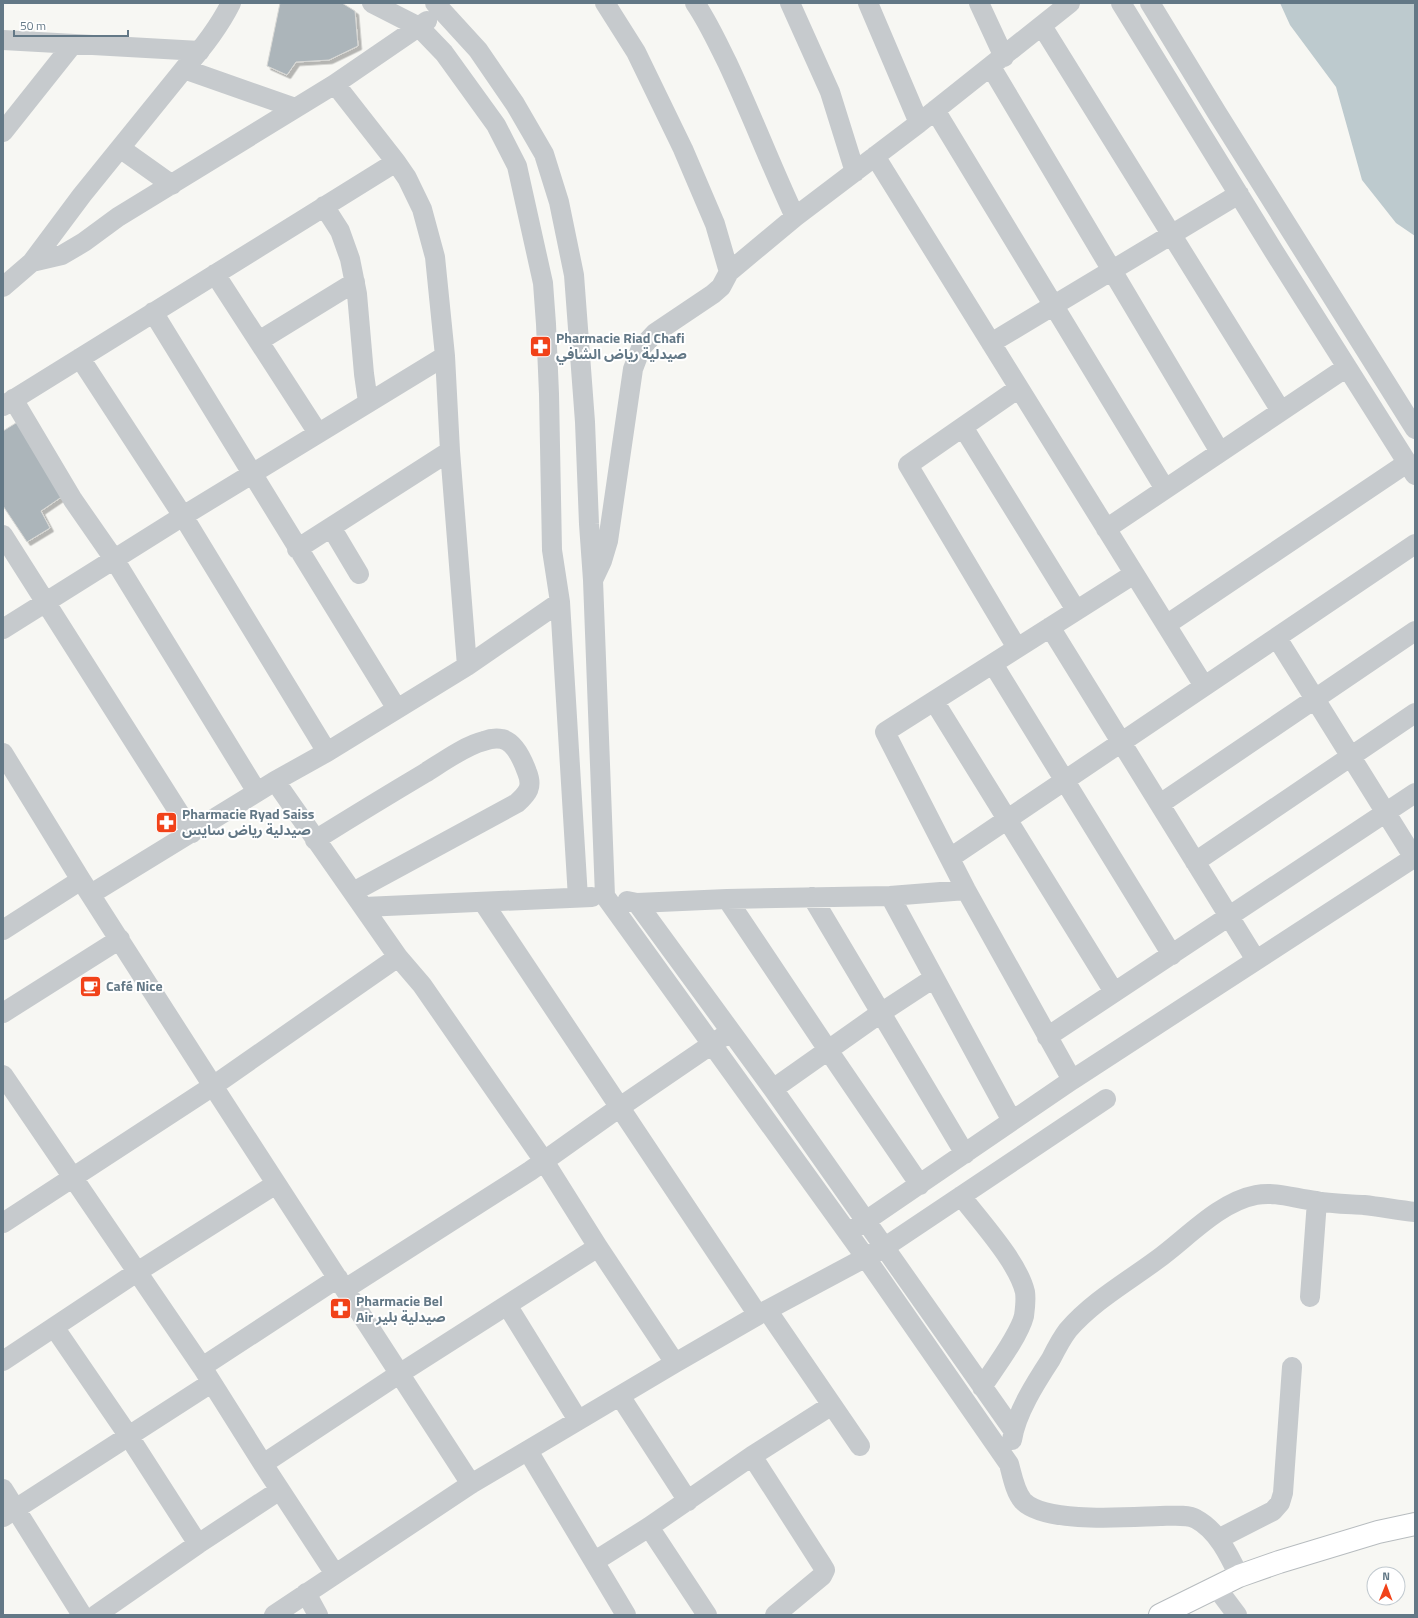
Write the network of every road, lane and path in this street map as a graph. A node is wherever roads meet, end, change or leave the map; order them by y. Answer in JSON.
{"nodes":[{"id":1,"x":231,"y":3,"type":"edge"},
{"id":2,"x":372,"y":3,"type":"edge"},
{"id":3,"x":605,"y":3,"type":"edge"},
{"id":4,"x":695,"y":3,"type":"edge"},
{"id":5,"x":790,"y":3,"type":"edge"},
{"id":6,"x":868,"y":3,"type":"edge"},
{"id":7,"x":978,"y":3,"type":"edge"},
{"id":8,"x":1070,"y":3,"type":"edge"},
{"id":9,"x":1121,"y":3,"type":"edge"},
{"id":10,"x":1150,"y":3,"type":"edge"},
{"id":11,"x":438,"y":7,"type":"edge"},
{"id":12,"x":1042,"y":26,"type":"junction"},
{"id":13,"x":419,"y":27,"type":"junction"},
{"id":14,"x":3,"y":40,"type":"edge"},
{"id":15,"x":73,"y":44,"type":"junction"},
{"id":16,"x":200,"y":51,"type":"junction"},
{"id":17,"x":997,"y":62,"type":"junction"},
{"id":18,"x":184,"y":69,"type":"junction"},
{"id":19,"x":335,"y":84,"type":"junction"},
{"id":20,"x":295,"y":108,"type":"junction"},
{"id":21,"x":935,"y":110,"type":"junction"},
{"id":22,"x":11,"y":112,"type":"edge"},
{"id":23,"x":919,"y":123,"type":"junction"},
{"id":24,"x":3,"y":132,"type":"edge"},
{"id":25,"x":120,"y":148,"type":"junction"},
{"id":26,"x":875,"y":156,"type":"junction"},
{"id":27,"x":396,"y":162,"type":"junction"},
{"id":28,"x":855,"y":172,"type":"junction"},
{"id":29,"x":172,"y":185,"type":"junction"},
{"id":30,"x":1238,"y":194,"type":"junction"},
{"id":31,"x":324,"y":206,"type":"junction"},
{"id":32,"x":795,"y":217,"type":"junction"},
{"id":33,"x":1171,"y":235,"type":"junction"},
{"id":34,"x":32,"y":262,"type":"junction"},
{"id":35,"x":1112,"y":270,"type":"junction"},
{"id":36,"x":729,"y":272,"type":"junction"},
{"id":37,"x":215,"y":274,"type":"junction"},
{"id":38,"x":355,"y":282,"type":"junction"},
{"id":39,"x":3,"y":287,"type":"edge"},
{"id":40,"x":1053,"y":306,"type":"junction"},
{"id":41,"x":153,"y":312,"type":"junction"},
{"id":42,"x":259,"y":341,"type":"junction"},
{"id":43,"x":991,"y":343,"type":"junction"},
{"id":44,"x":445,"y":356,"type":"junction"},
{"id":45,"x":80,"y":358,"type":"junction"},
{"id":46,"x":1347,"y":367,"type":"junction"},
{"id":47,"x":1019,"y":388,"type":"junction"},
{"id":48,"x":8,"y":402,"type":"edge"},
{"id":49,"x":368,"y":402,"type":"junction"},
{"id":50,"x":1281,"y":412,"type":"junction"},
{"id":51,"x":963,"y":427,"type":"junction"},
{"id":52,"x":1415,"y":429,"type":"edge"},
{"id":53,"x":318,"y":433,"type":"junction"},
{"id":54,"x":450,"y":451,"type":"junction"},
{"id":55,"x":1220,"y":452,"type":"junction"},
{"id":56,"x":1411,"y":469,"type":"edge"},
{"id":57,"x":252,"y":474,"type":"junction"},
{"id":58,"x":1164,"y":489,"type":"junction"},
{"id":59,"x":182,"y":516,"type":"junction"},
{"id":60,"x":331,"y":527,"type":"junction"},
{"id":61,"x":1106,"y":529,"type":"junction"},
{"id":62,"x":3,"y":535,"type":"edge"},
{"id":63,"x":1415,"y":544,"type":"edge"},
{"id":64,"x":297,"y":549,"type":"junction"},
{"id":65,"x":114,"y":559,"type":"junction"},
{"id":66,"x":359,"y":574,"type":"dead end"},
{"id":67,"x":1134,"y":574,"type":"junction"},
{"id":68,"x":593,"y":580,"type":"junction"},
{"id":69,"x":46,"y":602,"type":"junction"},
{"id":70,"x":560,"y":602,"type":"junction"},
{"id":71,"x":1076,"y":610,"type":"junction"},
{"id":72,"x":1166,"y":625,"type":"junction"},
{"id":73,"x":1050,"y":627,"type":"junction"},
{"id":74,"x":3,"y":629,"type":"edge"},
{"id":75,"x":1415,"y":631,"type":"edge"},
{"id":76,"x":1276,"y":638,"type":"junction"},
{"id":77,"x":1017,"y":648,"type":"junction"},
{"id":78,"x":993,"y":664,"type":"junction"},
{"id":79,"x":467,"y":666,"type":"junction"},
{"id":80,"x":1204,"y":686,"type":"junction"},
{"id":81,"x":1315,"y":699,"type":"junction"},
{"id":82,"x":934,"y":701,"type":"junction"},
{"id":83,"x":397,"y":709,"type":"junction"},
{"id":84,"x":1415,"y":713,"type":"edge"},
{"id":85,"x":1122,"y":742,"type":"junction"},
{"id":86,"x":326,"y":752,"type":"junction"},
{"id":87,"x":3,"y":753,"type":"edge"},
{"id":88,"x":1351,"y":756,"type":"junction"},
{"id":89,"x":275,"y":780,"type":"junction"},
{"id":90,"x":1065,"y":781,"type":"junction"},
{"id":91,"x":257,"y":792,"type":"junction"},
{"id":92,"x":1415,"y":793,"type":"edge"},
{"id":93,"x":1160,"y":804,"type":"junction"},
{"id":94,"x":1386,"y":812,"type":"junction"},
{"id":95,"x":1008,"y":819,"type":"junction"},
{"id":96,"x":192,"y":833,"type":"junction"},
{"id":97,"x":315,"y":840,"type":"junction"},
{"id":98,"x":1414,"y":857,"type":"edge"},
{"id":99,"x":950,"y":858,"type":"junction"},
{"id":100,"x":1195,"y":862,"type":"junction"},
{"id":101,"x":86,"y":887,"type":"junction"},
{"id":102,"x":966,"y":890,"type":"junction"},
{"id":103,"x":605,"y":896,"type":"junction"},
{"id":104,"x":890,"y":896,"type":"junction"},
{"id":105,"x":812,"y":897,"type":"junction"},
{"id":106,"x":578,"y":898,"type":"junction"},
{"id":107,"x":727,"y":899,"type":"junction"},
{"id":108,"x":358,"y":900,"type":"junction"},
{"id":109,"x":483,"y":902,"type":"junction"},
{"id":110,"x":637,"y":903,"type":"junction"},
{"id":111,"x":1229,"y":916,"type":"junction"},
{"id":112,"x":3,"y":930,"type":"edge"},
{"id":113,"x":120,"y":939,"type":"junction"},
{"id":114,"x":1172,"y":954,"type":"junction"},
{"id":115,"x":398,"y":958,"type":"junction"},
{"id":116,"x":1256,"y":960,"type":"junction"},
{"id":117,"x":934,"y":978,"type":"junction"},
{"id":118,"x":1114,"y":992,"type":"junction"},
{"id":119,"x":882,"y":1012,"type":"junction"},
{"id":120,"x":3,"y":1013,"type":"edge"},
{"id":121,"x":730,"y":1031,"type":"junction"},
{"id":122,"x":1047,"y":1037,"type":"junction"},
{"id":123,"x":713,"y":1045,"type":"junction"},
{"id":124,"x":828,"y":1050,"type":"junction"},
{"id":125,"x":3,"y":1075,"type":"edge"},
{"id":126,"x":1072,"y":1080,"type":"junction"},
{"id":127,"x":213,"y":1086,"type":"junction"},
{"id":128,"x":773,"y":1089,"type":"junction"},
{"id":129,"x":1106,"y":1099,"type":"dead end"},
{"id":130,"x":620,"y":1107,"type":"junction"},
{"id":131,"x":1012,"y":1121,"type":"junction"},
{"id":132,"x":965,"y":1154,"type":"junction"},
{"id":133,"x":544,"y":1161,"type":"junction"},
{"id":134,"x":71,"y":1177,"type":"junction"},
{"id":135,"x":276,"y":1184,"type":"junction"},
{"id":136,"x":920,"y":1185,"type":"junction"},
{"id":137,"x":961,"y":1196,"type":"junction"},
{"id":138,"x":1317,"y":1201,"type":"junction"},
{"id":139,"x":1415,"y":1212,"type":"edge"},
{"id":140,"x":866,"y":1222,"type":"junction"},
{"id":141,"x":3,"y":1223,"type":"edge"},
{"id":142,"x":848,"y":1234,"type":"junction"},
{"id":143,"x":598,"y":1247,"type":"junction"},
{"id":144,"x":885,"y":1247,"type":"junction"},
{"id":145,"x":866,"y":1258,"type":"junction"},
{"id":146,"x":137,"y":1272,"type":"junction"},
{"id":147,"x":341,"y":1283,"type":"junction"},
{"id":148,"x":1310,"y":1297,"type":"dead end"},
{"id":149,"x":507,"y":1305,"type":"junction"},
{"id":150,"x":763,"y":1313,"type":"junction"},
{"id":151,"x":54,"y":1327,"type":"junction"},
{"id":152,"x":3,"y":1361,"type":"edge"},
{"id":153,"x":675,"y":1363,"type":"junction"},
{"id":154,"x":1292,"y":1368,"type":"dead end"},
{"id":155,"x":399,"y":1374,"type":"junction"},
{"id":156,"x":206,"y":1375,"type":"junction"},
{"id":157,"x":982,"y":1387,"type":"junction"},
{"id":158,"x":620,"y":1396,"type":"junction"},
{"id":159,"x":832,"y":1405,"type":"junction"},
{"id":160,"x":578,"y":1420,"type":"junction"},
{"id":161,"x":1014,"y":1430,"type":"junction"},
{"id":162,"x":128,"y":1435,"type":"junction"},
{"id":163,"x":860,"y":1446,"type":"dead end"},
{"id":164,"x":528,"y":1451,"type":"junction"},
{"id":165,"x":752,"y":1456,"type":"junction"},
{"id":166,"x":263,"y":1464,"type":"junction"},
{"id":167,"x":1009,"y":1464,"type":"junction"},
{"id":168,"x":471,"y":1484,"type":"junction"},
{"id":169,"x":3,"y":1489,"type":"edge"},
{"id":170,"x":280,"y":1490,"type":"junction"},
{"id":171,"x":688,"y":1501,"type":"junction"},
{"id":172,"x":10,"y":1513,"type":"edge"},
{"id":173,"x":649,"y":1527,"type":"junction"},
{"id":174,"x":1413,"y":1527,"type":"edge"},
{"id":175,"x":1218,"y":1539,"type":"junction"},
{"id":176,"x":198,"y":1544,"type":"junction"},
{"id":177,"x":595,"y":1561,"type":"junction"},
{"id":178,"x":335,"y":1574,"type":"junction"},
{"id":179,"x":1239,"y":1576,"type":"junction"},
{"id":180,"x":1216,"y":1587,"type":"junction"},
{"id":181,"x":306,"y":1593,"type":"junction"},
{"id":182,"x":82,"y":1615,"type":"edge"},
{"id":183,"x":96,"y":1615,"type":"edge"},
{"id":184,"x":274,"y":1615,"type":"edge"},
{"id":185,"x":318,"y":1615,"type":"edge"},
{"id":186,"x":626,"y":1615,"type":"edge"},
{"id":187,"x":707,"y":1615,"type":"edge"},
{"id":188,"x":775,"y":1615,"type":"edge"},
{"id":189,"x":1160,"y":1615,"type":"edge"},
{"id":190,"x":1237,"y":1615,"type":"edge"}],
"edges":[{"from":1,"to":16,"type":"street"},
{"from":2,"to":13,"type":"street"},
{"from":3,"to":36,"type":"street"},
{"from":4,"to":32,"type":"street"},
{"from":5,"to":28,"type":"street"},
{"from":6,"to":23,"type":"street"},
{"from":7,"to":17,"type":"street"},
{"from":8,"to":12,"type":"street"},
{"from":9,"to":30,"type":"street"},
{"from":10,"to":52,"type":"street"},
{"from":11,"to":13,"type":"street"},
{"from":11,"to":68,"type":"street"},
{"from":12,"to":17,"type":"street"},
{"from":12,"to":33,"type":"street"},
{"from":13,"to":19,"type":"street"},
{"from":13,"to":70,"type":"street"},
{"from":14,"to":15,"type":"street"},
{"from":15,"to":16,"type":"street"},
{"from":15,"to":22,"type":"street"},
{"from":16,"to":18,"type":"street"},
{"from":17,"to":21,"type":"street"},
{"from":17,"to":35,"type":"street"},
{"from":18,"to":20,"type":"street"},
{"from":18,"to":25,"type":"street"},
{"from":19,"to":20,"type":"street"},
{"from":19,"to":27,"type":"street"},
{"from":20,"to":29,"type":"street"},
{"from":21,"to":23,"type":"street"},
{"from":21,"to":40,"type":"street"},
{"from":22,"to":24,"type":"street"},
{"from":23,"to":26,"type":"street"},
{"from":25,"to":29,"type":"street"},
{"from":25,"to":34,"type":"street"},
{"from":26,"to":28,"type":"street"},
{"from":26,"to":43,"type":"street"},
{"from":27,"to":31,"type":"street"},
{"from":27,"to":44,"type":"street"},
{"from":28,"to":32,"type":"street"},
{"from":29,"to":34,"type":"street"},
{"from":30,"to":33,"type":"street"},
{"from":30,"to":46,"type":"street"},
{"from":31,"to":37,"type":"street"},
{"from":31,"to":38,"type":"street"},
{"from":32,"to":36,"type":"street"},
{"from":33,"to":35,"type":"street"},
{"from":33,"to":50,"type":"street"},
{"from":34,"to":39,"type":"street"},
{"from":35,"to":40,"type":"street"},
{"from":35,"to":55,"type":"street"},
{"from":36,"to":68,"type":"street"},
{"from":37,"to":41,"type":"street"},
{"from":37,"to":42,"type":"street"},
{"from":38,"to":42,"type":"street"},
{"from":38,"to":49,"type":"street"},
{"from":40,"to":43,"type":"street"},
{"from":40,"to":58,"type":"street"},
{"from":41,"to":45,"type":"street"},
{"from":41,"to":57,"type":"street"},
{"from":42,"to":53,"type":"street"},
{"from":43,"to":47,"type":"street"},
{"from":44,"to":49,"type":"street"},
{"from":44,"to":54,"type":"street"},
{"from":45,"to":48,"type":"street"},
{"from":45,"to":59,"type":"street"},
{"from":46,"to":50,"type":"street"},
{"from":46,"to":56,"type":"street"},
{"from":47,"to":51,"type":"street"},
{"from":47,"to":61,"type":"street"},
{"from":48,"to":65,"type":"street"},
{"from":49,"to":53,"type":"street"},
{"from":50,"to":55,"type":"street"},
{"from":51,"to":71,"type":"street"},
{"from":51,"to":77,"type":"street"},
{"from":53,"to":57,"type":"street"},
{"from":54,"to":60,"type":"street"},
{"from":54,"to":79,"type":"street"},
{"from":55,"to":58,"type":"street"},
{"from":56,"to":72,"type":"street"},
{"from":57,"to":59,"type":"street"},
{"from":57,"to":64,"type":"street"},
{"from":58,"to":61,"type":"street"},
{"from":59,"to":65,"type":"street"},
{"from":59,"to":86,"type":"street"},
{"from":60,"to":64,"type":"street"},
{"from":60,"to":66,"type":"street"},
{"from":61,"to":67,"type":"street"},
{"from":62,"to":69,"type":"street"},
{"from":63,"to":76,"type":"street"},
{"from":64,"to":83,"type":"street"},
{"from":65,"to":69,"type":"street"},
{"from":65,"to":91,"type":"street"},
{"from":67,"to":71,"type":"street"},
{"from":67,"to":72,"type":"street"},
{"from":68,"to":103,"type":"street"},
{"from":69,"to":74,"type":"street"},
{"from":69,"to":96,"type":"street"},
{"from":70,"to":79,"type":"street"},
{"from":70,"to":106,"type":"street"},
{"from":71,"to":73,"type":"street"},
{"from":72,"to":80,"type":"street"},
{"from":73,"to":77,"type":"street"},
{"from":73,"to":85,"type":"street"},
{"from":75,"to":81,"type":"street"},
{"from":76,"to":80,"type":"street"},
{"from":76,"to":81,"type":"street"},
{"from":77,"to":78,"type":"street"},
{"from":78,"to":82,"type":"street"},
{"from":78,"to":90,"type":"street"},
{"from":79,"to":83,"type":"street"},
{"from":80,"to":85,"type":"street"},
{"from":81,"to":88,"type":"street"},
{"from":81,"to":93,"type":"street"},
{"from":82,"to":95,"type":"street"},
{"from":82,"to":99,"type":"street"},
{"from":83,"to":86,"type":"street"},
{"from":84,"to":88,"type":"street"},
{"from":85,"to":90,"type":"street"},
{"from":85,"to":93,"type":"street"},
{"from":86,"to":89,"type":"street"},
{"from":87,"to":101,"type":"street"},
{"from":88,"to":94,"type":"street"},
{"from":88,"to":100,"type":"street"},
{"from":89,"to":91,"type":"street"},
{"from":89,"to":97,"type":"street"},
{"from":90,"to":95,"type":"street"},
{"from":90,"to":114,"type":"street"},
{"from":91,"to":96,"type":"street"},
{"from":92,"to":94,"type":"street"},
{"from":93,"to":100,"type":"street"},
{"from":94,"to":98,"type":"street"},
{"from":94,"to":111,"type":"street"},
{"from":95,"to":99,"type":"street"},
{"from":95,"to":118,"type":"street"},
{"from":96,"to":101,"type":"street"},
{"from":97,"to":108,"type":"street"},
{"from":97,"to":108,"type":"street"},
{"from":98,"to":116,"type":"street"},
{"from":99,"to":102,"type":"street"},
{"from":100,"to":111,"type":"street"},
{"from":101,"to":112,"type":"street"},
{"from":101,"to":113,"type":"street"},
{"from":102,"to":104,"type":"street"},
{"from":102,"to":122,"type":"street"},
{"from":103,"to":106,"type":"street"},
{"from":103,"to":110,"type":"street"},
{"from":103,"to":123,"type":"street"},
{"from":104,"to":105,"type":"street"},
{"from":104,"to":117,"type":"street"},
{"from":105,"to":107,"type":"street"},
{"from":105,"to":119,"type":"street"},
{"from":106,"to":109,"type":"street"},
{"from":107,"to":110,"type":"street"},
{"from":107,"to":124,"type":"street"},
{"from":108,"to":109,"type":"street"},
{"from":108,"to":115,"type":"street"},
{"from":109,"to":130,"type":"street"},
{"from":110,"to":121,"type":"street"},
{"from":111,"to":114,"type":"street"},
{"from":111,"to":116,"type":"street"},
{"from":113,"to":120,"type":"street"},
{"from":113,"to":127,"type":"street"},
{"from":114,"to":118,"type":"street"},
{"from":115,"to":127,"type":"street"},
{"from":115,"to":133,"type":"street"},
{"from":116,"to":126,"type":"street"},
{"from":117,"to":119,"type":"street"},
{"from":117,"to":131,"type":"street"},
{"from":118,"to":122,"type":"street"},
{"from":119,"to":124,"type":"street"},
{"from":119,"to":132,"type":"street"},
{"from":121,"to":123,"type":"street"},
{"from":121,"to":128,"type":"street"},
{"from":122,"to":126,"type":"street"},
{"from":123,"to":130,"type":"street"},
{"from":123,"to":142,"type":"street"},
{"from":124,"to":128,"type":"street"},
{"from":124,"to":136,"type":"street"},
{"from":125,"to":134,"type":"street"},
{"from":126,"to":131,"type":"street"},
{"from":127,"to":134,"type":"street"},
{"from":127,"to":135,"type":"street"},
{"from":128,"to":140,"type":"street"},
{"from":129,"to":137,"type":"street"},
{"from":130,"to":133,"type":"street"},
{"from":130,"to":150,"type":"street"},
{"from":131,"to":132,"type":"street"},
{"from":132,"to":136,"type":"street"},
{"from":133,"to":143,"type":"street"},
{"from":133,"to":147,"type":"street"},
{"from":134,"to":141,"type":"street"},
{"from":134,"to":146,"type":"street"},
{"from":135,"to":146,"type":"street"},
{"from":135,"to":147,"type":"street"},
{"from":136,"to":140,"type":"street"},
{"from":137,"to":144,"type":"street"},
{"from":137,"to":157,"type":"street"},
{"from":138,"to":139,"type":"street"},
{"from":138,"to":148,"type":"street"},
{"from":138,"to":161,"type":"street"},
{"from":140,"to":142,"type":"street"},
{"from":140,"to":144,"type":"street"},
{"from":142,"to":145,"type":"street"},
{"from":143,"to":149,"type":"street"},
{"from":143,"to":153,"type":"street"},
{"from":144,"to":145,"type":"street"},
{"from":144,"to":157,"type":"street"},
{"from":145,"to":150,"type":"street"},
{"from":145,"to":167,"type":"street"},
{"from":146,"to":151,"type":"street"},
{"from":146,"to":156,"type":"street"},
{"from":147,"to":155,"type":"street"},
{"from":147,"to":156,"type":"street"},
{"from":149,"to":155,"type":"street"},
{"from":149,"to":160,"type":"street"},
{"from":150,"to":153,"type":"street"},
{"from":150,"to":159,"type":"street"},
{"from":151,"to":152,"type":"street"},
{"from":151,"to":162,"type":"street"},
{"from":153,"to":158,"type":"street"},
{"from":154,"to":175,"type":"street"},
{"from":155,"to":166,"type":"street"},
{"from":155,"to":168,"type":"street"},
{"from":156,"to":162,"type":"street"},
{"from":156,"to":166,"type":"street"},
{"from":157,"to":161,"type":"street"},
{"from":158,"to":160,"type":"street"},
{"from":158,"to":171,"type":"street"},
{"from":159,"to":163,"type":"street"},
{"from":159,"to":165,"type":"street"},
{"from":160,"to":164,"type":"street"},
{"from":161,"to":167,"type":"street"},
{"from":162,"to":172,"type":"street"},
{"from":162,"to":176,"type":"street"},
{"from":164,"to":168,"type":"street"},
{"from":164,"to":177,"type":"street"},
{"from":165,"to":171,"type":"street"},
{"from":165,"to":188,"type":"street"},
{"from":166,"to":170,"type":"street"},
{"from":167,"to":175,"type":"street"},
{"from":168,"to":178,"type":"street"},
{"from":169,"to":172,"type":"street"},
{"from":170,"to":176,"type":"street"},
{"from":170,"to":178,"type":"street"},
{"from":171,"to":173,"type":"street"},
{"from":172,"to":182,"type":"street"},
{"from":173,"to":177,"type":"street"},
{"from":173,"to":187,"type":"street"},
{"from":174,"to":179,"type":"main road"},
{"from":175,"to":179,"type":"street"},
{"from":176,"to":183,"type":"street"},
{"from":177,"to":186,"type":"street"},
{"from":178,"to":181,"type":"street"},
{"from":179,"to":180,"type":"main road"},
{"from":180,"to":189,"type":"main road"},
{"from":180,"to":190,"type":"street"},
{"from":181,"to":184,"type":"street"},
{"from":181,"to":185,"type":"street"}]}
